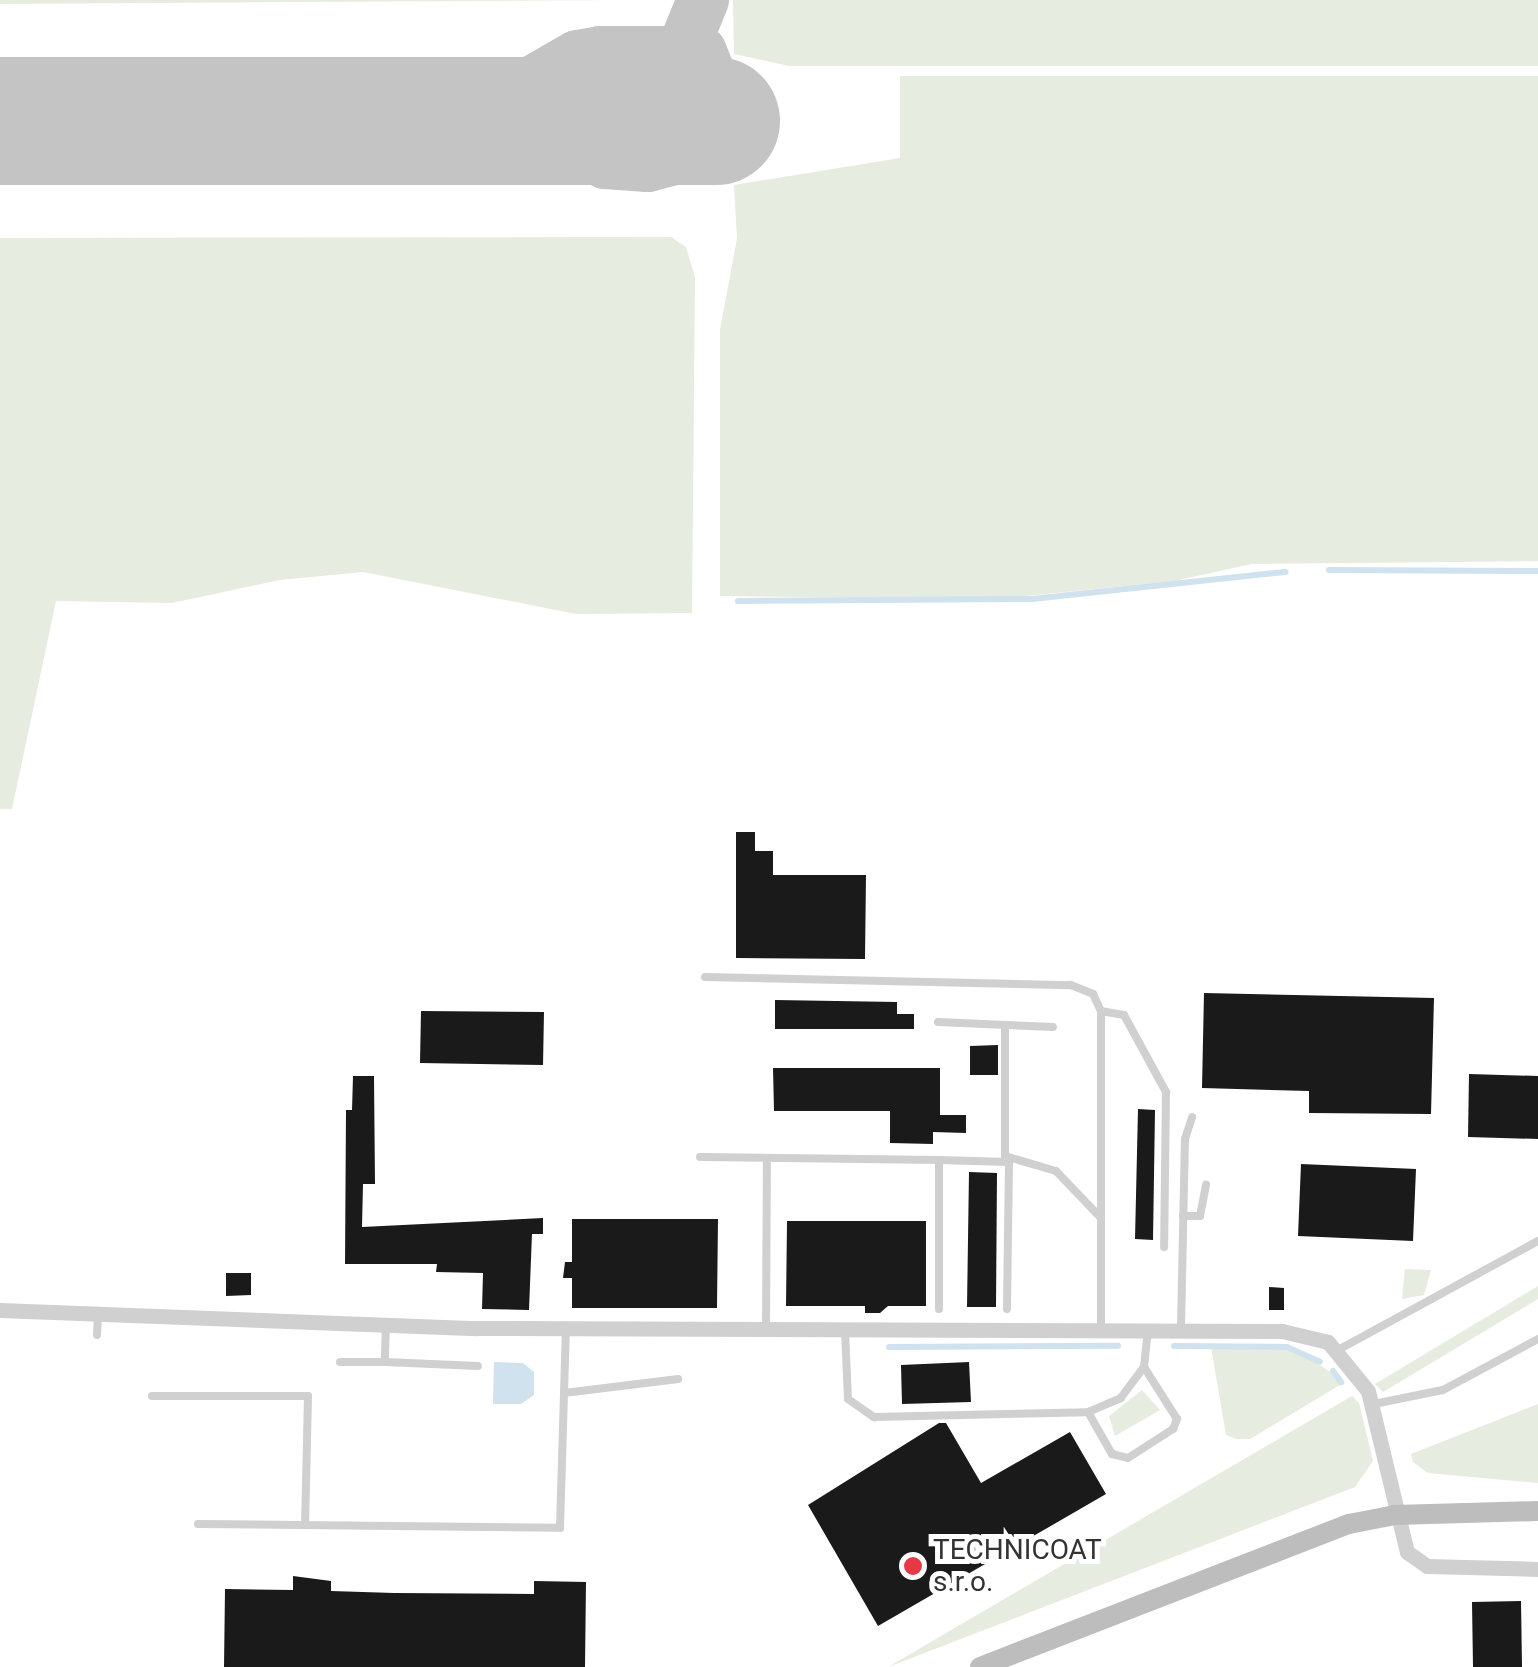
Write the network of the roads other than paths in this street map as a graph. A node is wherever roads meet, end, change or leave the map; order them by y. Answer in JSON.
{"nodes":[{"id":1,"x":705,"y":978,"type":"dead end"},
{"id":2,"x":1100,"y":1011,"type":"junction"},
{"id":3,"x":938,"y":1022,"type":"dead end"},
{"id":4,"x":1005,"y":1025,"type":"junction"},
{"id":5,"x":1053,"y":1026,"type":"dead end"},
{"id":6,"x":1192,"y":1117,"type":"dead end"},
{"id":7,"x":700,"y":1157,"type":"dead end"},
{"id":8,"x":767,"y":1158,"type":"junction"},
{"id":9,"x":939,"y":1160,"type":"junction"},
{"id":10,"x":1009,"y":1162,"type":"junction"},
{"id":11,"x":1206,"y":1185,"type":"dead end"},
{"id":12,"x":1165,"y":1188,"type":"junction"},
{"id":13,"x":1184,"y":1189,"type":"junction"},
{"id":14,"x":1183,"y":1216,"type":"junction"},
{"id":15,"x":1100,"y":1218,"type":"junction"},
{"id":16,"x":1538,"y":1241,"type":"edge"},
{"id":17,"x":1164,"y":1247,"type":"dead end"},
{"id":18,"x":1007,"y":1309,"type":"dead end"},
{"id":19,"x":0,"y":1310,"type":"edge"},
{"id":20,"x":939,"y":1310,"type":"dead end"},
{"id":21,"x":98,"y":1314,"type":"junction"},
{"id":22,"x":386,"y":1325,"type":"junction"},
{"id":23,"x":1181,"y":1328,"type":"junction"},
{"id":24,"x":566,"y":1329,"type":"junction"},
{"id":25,"x":766,"y":1330,"type":"junction"},
{"id":26,"x":845,"y":1330,"type":"junction"},
{"id":27,"x":1101,"y":1330,"type":"junction"},
{"id":28,"x":1148,"y":1330,"type":"junction"},
{"id":29,"x":97,"y":1335,"type":"dead end"},
{"id":30,"x":1538,"y":1339,"type":"edge"},
{"id":31,"x":1338,"y":1350,"type":"junction"},
{"id":32,"x":340,"y":1362,"type":"dead end"},
{"id":33,"x":385,"y":1362,"type":"junction"},
{"id":34,"x":478,"y":1366,"type":"dead end"},
{"id":35,"x":1144,"y":1367,"type":"junction"},
{"id":36,"x":678,"y":1379,"type":"dead end"},
{"id":37,"x":564,"y":1393,"type":"junction"},
{"id":38,"x":152,"y":1396,"type":"dead end"},
{"id":39,"x":1374,"y":1404,"type":"junction"},
{"id":40,"x":1088,"y":1412,"type":"junction"},
{"id":41,"x":1538,"y":1511,"type":"edge"},
{"id":42,"x":1506,"y":1513,"type":"junction"},
{"id":43,"x":1396,"y":1515,"type":"junction"},
{"id":44,"x":1538,"y":1521,"type":"edge"},
{"id":45,"x":198,"y":1524,"type":"dead end"},
{"id":46,"x":305,"y":1525,"type":"junction"},
{"id":47,"x":1538,"y":1569,"type":"edge"},
{"id":48,"x":980,"y":1667,"type":"edge"}],
"edges":[{"from":1,"to":2,"type":"lane"},
{"from":2,"to":12,"type":"lane"},
{"from":2,"to":15,"type":"lane"},
{"from":3,"to":4,"type":"lane"},
{"from":4,"to":5,"type":"lane"},
{"from":4,"to":10,"type":"lane"},
{"from":6,"to":13,"type":"lane"},
{"from":7,"to":8,"type":"lane"},
{"from":8,"to":9,"type":"lane"},
{"from":8,"to":25,"type":"lane"},
{"from":9,"to":10,"type":"lane"},
{"from":9,"to":20,"type":"lane"},
{"from":10,"to":15,"type":"lane"},
{"from":10,"to":18,"type":"lane"},
{"from":11,"to":14,"type":"lane"},
{"from":12,"to":13,"type":"lane"},
{"from":12,"to":17,"type":"lane"},
{"from":13,"to":14,"type":"lane"},
{"from":14,"to":23,"type":"lane"},
{"from":15,"to":27,"type":"lane"},
{"from":16,"to":31,"type":"lane"},
{"from":19,"to":21,"type":"street"},
{"from":21,"to":22,"type":"street"},
{"from":21,"to":29,"type":"lane"},
{"from":22,"to":24,"type":"street"},
{"from":22,"to":33,"type":"lane"},
{"from":23,"to":28,"type":"street"},
{"from":23,"to":31,"type":"street"},
{"from":24,"to":25,"type":"street"},
{"from":24,"to":37,"type":"lane"},
{"from":25,"to":26,"type":"street"},
{"from":26,"to":27,"type":"street"},
{"from":26,"to":40,"type":"lane"},
{"from":27,"to":28,"type":"street"},
{"from":28,"to":35,"type":"lane"},
{"from":30,"to":39,"type":"lane"},
{"from":31,"to":39,"type":"street"},
{"from":32,"to":33,"type":"lane"},
{"from":33,"to":34,"type":"lane"},
{"from":35,"to":40,"type":"lane"},
{"from":35,"to":40,"type":"lane"},
{"from":36,"to":37,"type":"lane"},
{"from":37,"to":46,"type":"lane"},
{"from":38,"to":46,"type":"lane"},
{"from":39,"to":43,"type":"street"},
{"from":41,"to":42,"type":"main road"},
{"from":42,"to":43,"type":"main road"},
{"from":42,"to":44,"type":"main road"},
{"from":43,"to":47,"type":"street"},
{"from":43,"to":48,"type":"main road"},
{"from":45,"to":46,"type":"lane"}]}
